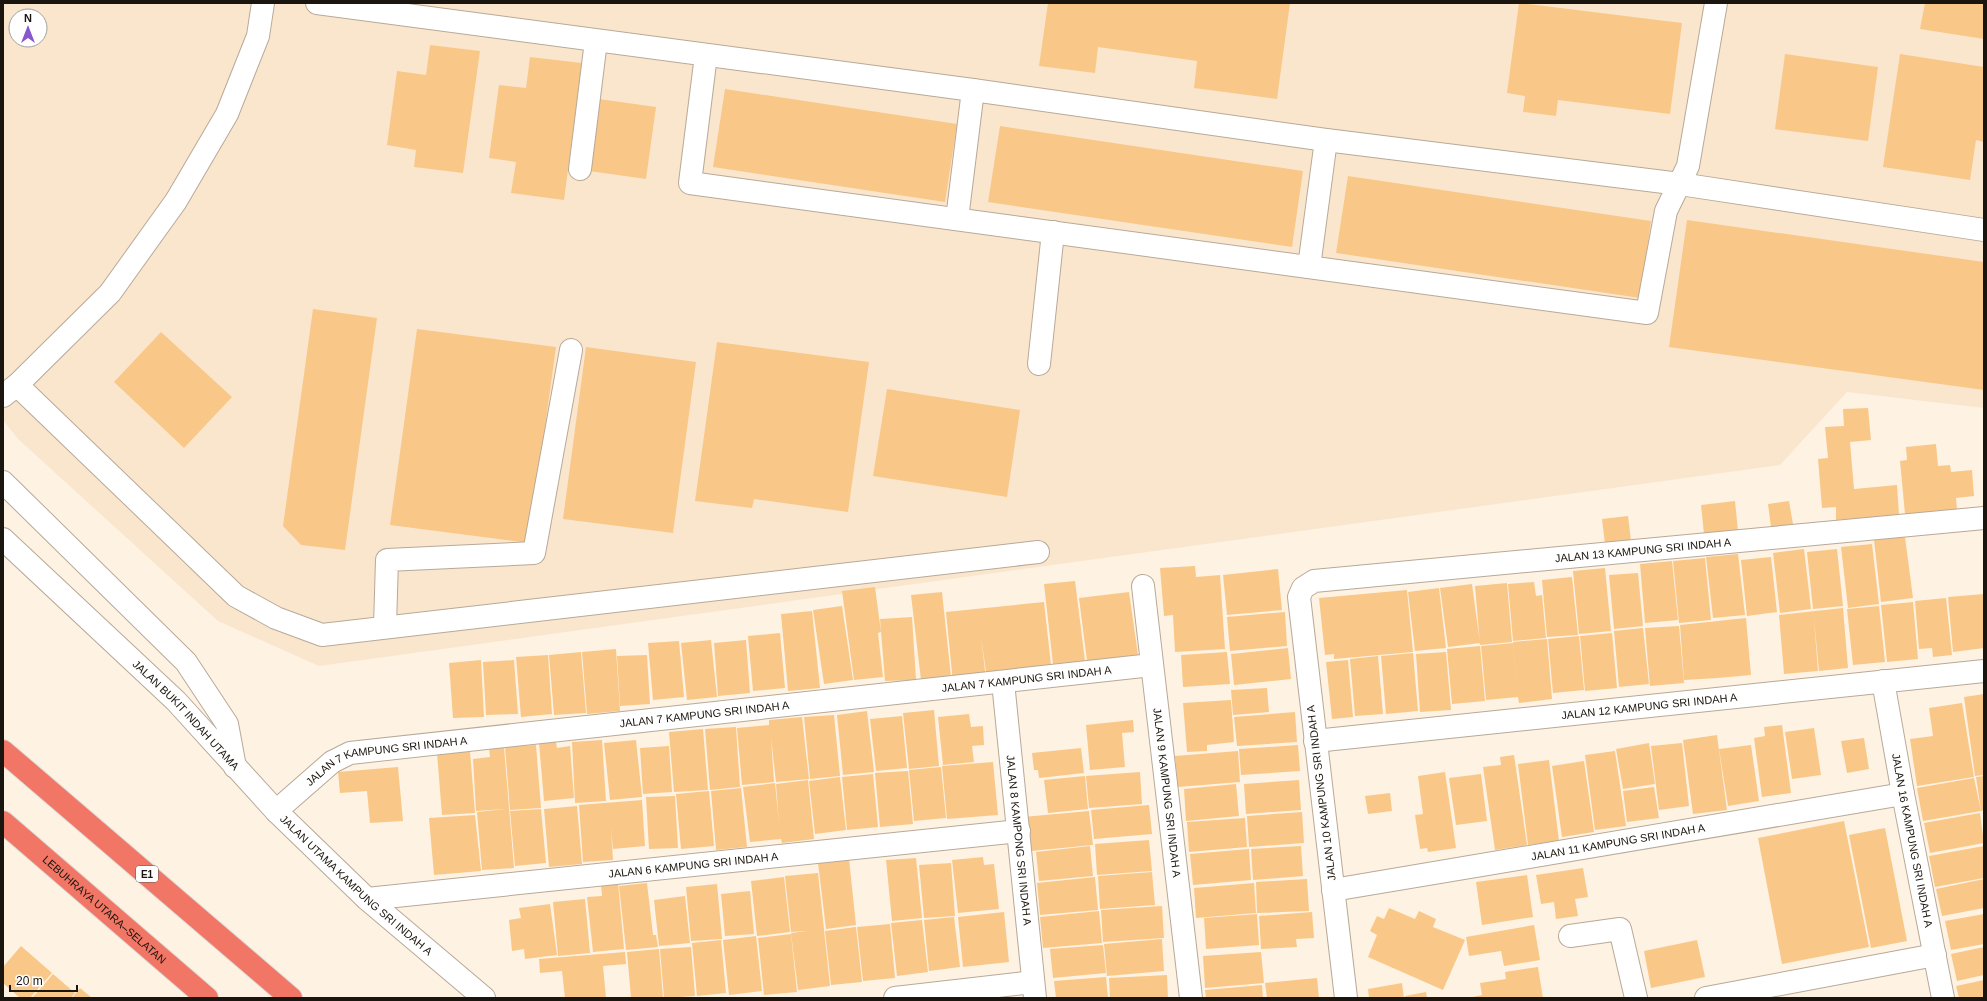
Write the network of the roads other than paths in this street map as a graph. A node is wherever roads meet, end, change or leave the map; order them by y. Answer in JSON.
{"nodes":[{"id":1,"x":263,"y":3,"type":"edge"},
{"id":2,"x":316,"y":3,"type":"edge"},
{"id":3,"x":1716,"y":3,"type":"edge"},
{"id":4,"x":596,"y":41,"type":"junction"},
{"id":5,"x":706,"y":55,"type":"junction"},
{"id":6,"x":973,"y":90,"type":"junction"},
{"id":7,"x":1326,"y":140,"type":"junction"},
{"id":8,"x":580,"y":169,"type":"dead end"},
{"id":9,"x":1680,"y":184,"type":"junction"},
{"id":10,"x":957,"y":219,"type":"junction"},
{"id":11,"x":1984,"y":230,"type":"edge"},
{"id":12,"x":1053,"y":232,"type":"junction"},
{"id":13,"x":1309,"y":267,"type":"junction"},
{"id":14,"x":571,"y":350,"type":"dead end"},
{"id":15,"x":1039,"y":364,"type":"dead end"},
{"id":16,"x":10,"y":391,"type":"edge"},
{"id":17,"x":3,"y":482,"type":"edge"},
{"id":18,"x":1984,"y":518,"type":"edge"},
{"id":19,"x":3,"y":539,"type":"edge"},
{"id":20,"x":1038,"y":552,"type":"dead end"},
{"id":21,"x":1143,"y":586,"type":"dead end"},
{"id":22,"x":1303,"y":588,"type":"joint"},
{"id":23,"x":385,"y":626,"type":"junction"},
{"id":24,"x":1152,"y":665,"type":"junction"},
{"id":25,"x":1984,"y":671,"type":"edge"},
{"id":26,"x":1003,"y":682,"type":"junction"},
{"id":27,"x":1883,"y":682,"type":"junction"},
{"id":28,"x":1315,"y":741,"type":"junction"},
{"id":29,"x":3,"y":751,"type":"edge"},
{"id":30,"x":234,"y":767,"type":"junction"},
{"id":31,"x":1903,"y":794,"type":"junction"},
{"id":32,"x":276,"y":811,"type":"junction"},
{"id":33,"x":3,"y":822,"type":"edge"},
{"id":34,"x":1019,"y":831,"type":"junction"},
{"id":35,"x":1333,"y":890,"type":"junction"},
{"id":36,"x":367,"y":899,"type":"junction"},
{"id":37,"x":1570,"y":936,"type":"dead end"},
{"id":38,"x":1935,"y":955,"type":"junction"},
{"id":39,"x":1034,"y":990,"type":"edge"},
{"id":40,"x":1780,"y":991,"type":"edge"},
{"id":41,"x":207,"y":998,"type":"edge"},
{"id":42,"x":291,"y":998,"type":"edge"},
{"id":43,"x":484,"y":998,"type":"edge"},
{"id":44,"x":895,"y":998,"type":"edge"},
{"id":45,"x":1191,"y":998,"type":"edge"},
{"id":46,"x":1346,"y":998,"type":"edge"},
{"id":47,"x":1636,"y":998,"type":"edge"},
{"id":48,"x":1706,"y":998,"type":"edge"},
{"id":49,"x":1943,"y":998,"type":"edge"}],
"edges":[{"from":1,"to":16,"type":"street"},
{"from":2,"to":4,"type":"street"},
{"from":3,"to":9,"type":"street"},
{"from":4,"to":5,"type":"street"},
{"from":4,"to":8,"type":"street"},
{"from":5,"to":6,"type":"street"},
{"from":5,"to":10,"type":"street"},
{"from":6,"to":7,"type":"street"},
{"from":6,"to":10,"type":"street"},
{"from":7,"to":9,"type":"street"},
{"from":7,"to":13,"type":"street"},
{"from":9,"to":11,"type":"street"},
{"from":9,"to":13,"type":"street"},
{"from":10,"to":12,"type":"street"},
{"from":12,"to":13,"type":"street"},
{"from":12,"to":15,"type":"street"},
{"from":14,"to":23,"type":"street"},
{"from":16,"to":23,"type":"street"},
{"from":17,"to":30,"type":"street","name":"JALAN BUKIT INDAH UTAMA"},
{"from":18,"to":22,"type":"street","name":"JALAN 13 KAMPUNG SRI INDAH A"},
{"from":19,"to":30,"type":"street","name":"JALAN BUKIT INDAH UTAMA"},
{"from":20,"to":23,"type":"street"},
{"from":21,"to":24,"type":"street","name":"JALAN 9 KAMPUNG SRI INDAH A"},
{"from":22,"to":28,"type":"street","name":"JALAN 10 KAMPUNG SRI INDAH A"},
{"from":24,"to":26,"type":"street","name":"JALAN 7 KAMPUNG SRI INDAH A"},
{"from":24,"to":45,"type":"street","name":"JALAN 9 KAMPUNG SRI INDAH A"},
{"from":25,"to":27,"type":"street","name":"JALAN 12 KAMPUNG SRI INDAH A"},
{"from":26,"to":32,"type":"street","name":"JALAN 7 KAMPUNG SRI INDAH A"},
{"from":26,"to":34,"type":"street","name":"JALAN 8 KAMPONG SRI INDAH A"},
{"from":27,"to":28,"type":"street","name":"JALAN 12 KAMPUNG SRI INDAH A"},
{"from":27,"to":31,"type":"street","name":"JALAN 16 KAMPUNG SRI INDAH A"},
{"from":28,"to":35,"type":"street","name":"JALAN 10 KAMPUNG SRI INDAH A"},
{"from":29,"to":42,"type":"highway","number":"E1"},
{"from":30,"to":32,"type":"street","name":"JALAN UTAMA KAMPUNG SRI INDAH A"},
{"from":31,"to":35,"type":"street","name":"JALAN 11 KAMPUNG SRI INDAH A"},
{"from":31,"to":38,"type":"street","name":"JALAN 16 KAMPUNG SRI INDAH A"},
{"from":32,"to":36,"type":"street","name":"JALAN UTAMA KAMPUNG SRI INDAH A"},
{"from":33,"to":41,"type":"highway","name":"LEBUHRAYA UTARA–SELATAN"},
{"from":34,"to":36,"type":"street","name":"JALAN 6 KAMPUNG SRI INDAH A"},
{"from":34,"to":39,"type":"street","name":"JALAN 8 KAMPONG SRI INDAH A"},
{"from":35,"to":46,"type":"street","name":"JALAN 10 KAMPUNG SRI INDAH A"},
{"from":36,"to":43,"type":"street","name":"JALAN UTAMA KAMPUNG SRI INDAH A"},
{"from":37,"to":47,"type":"street"},
{"from":38,"to":40,"type":"street"},
{"from":38,"to":49,"type":"street","name":"JALAN 16 KAMPUNG SRI INDAH A"},
{"from":39,"to":44,"type":"street"},
{"from":40,"to":48,"type":"street"}]}
